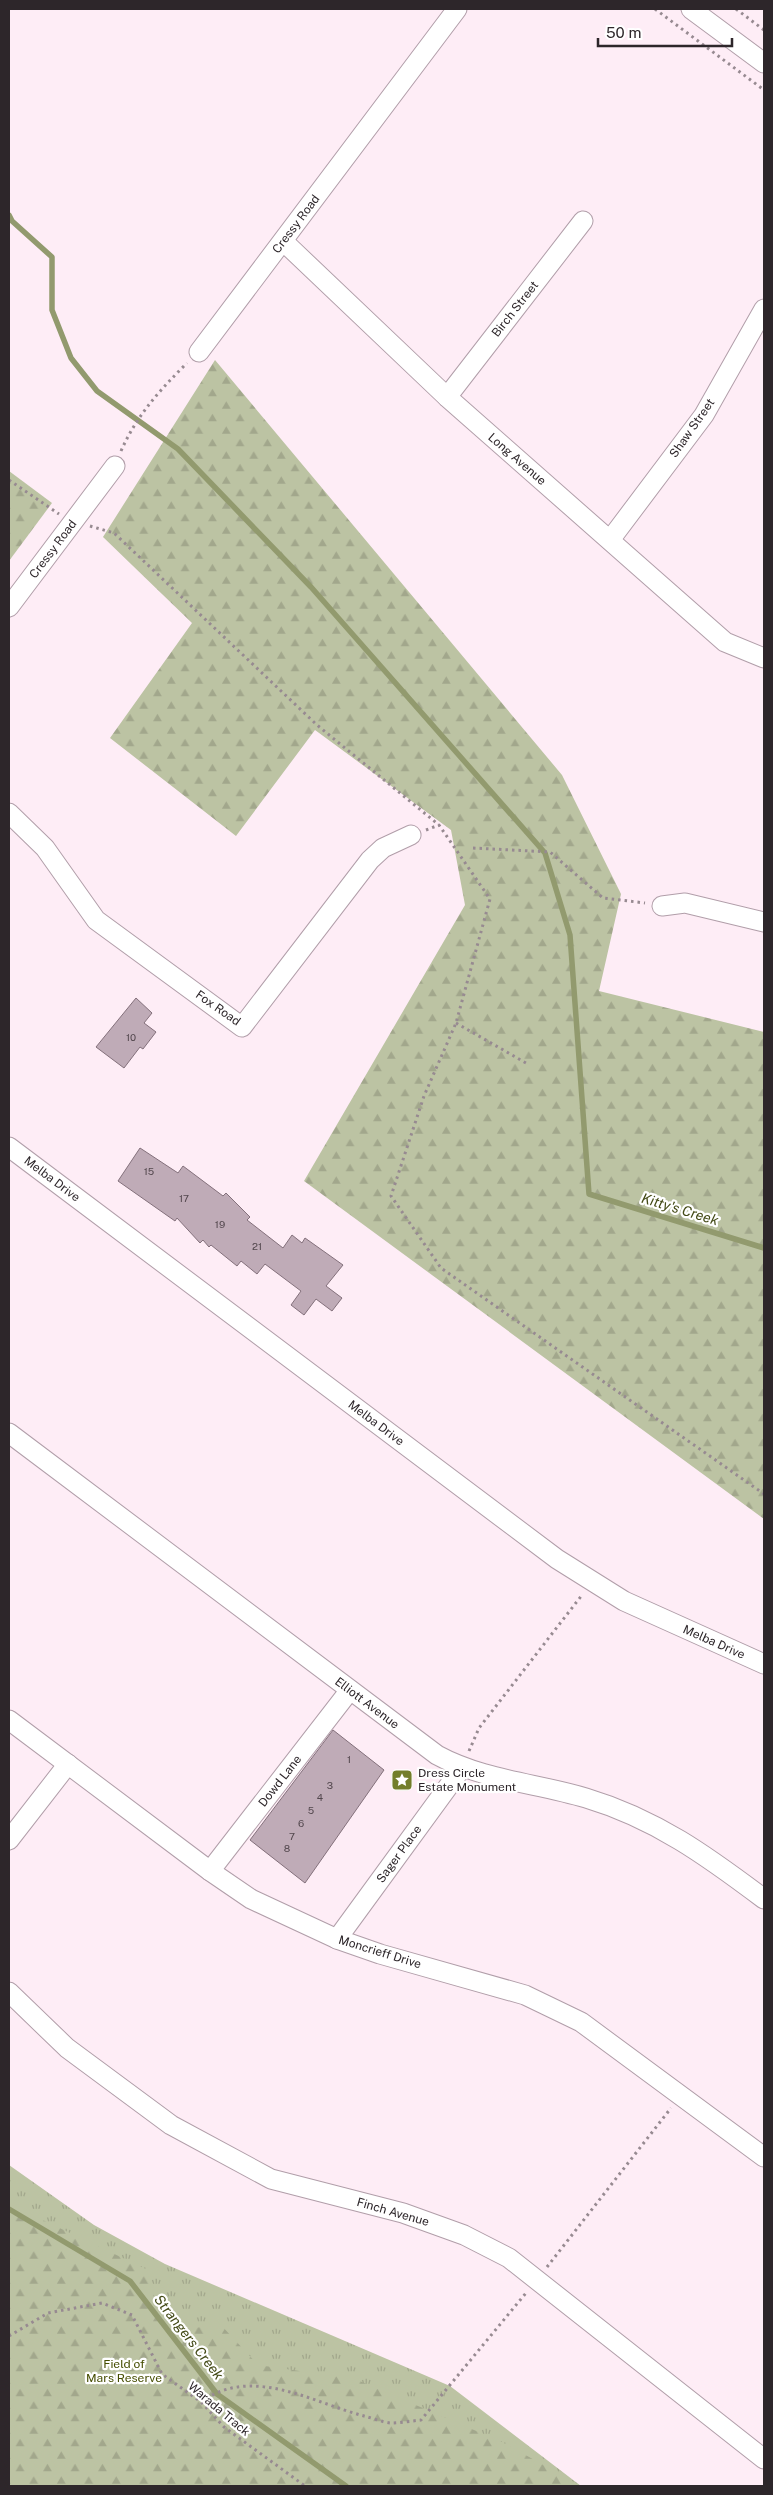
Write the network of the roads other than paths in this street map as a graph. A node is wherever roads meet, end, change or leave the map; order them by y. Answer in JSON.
{"nodes":[{"id":1,"x":457,"y":9,"type":"edge"},
{"id":2,"x":691,"y":9,"type":"edge"},
{"id":3,"x":764,"y":63,"type":"edge"},
{"id":4,"x":583,"y":221,"type":"dead end"},
{"id":5,"x":283,"y":241,"type":"junction"},
{"id":6,"x":764,"y":309,"type":"edge"},
{"id":7,"x":199,"y":352,"type":"road end"},
{"id":8,"x":447,"y":398,"type":"junction"},
{"id":9,"x":115,"y":466,"type":"dead end"},
{"id":10,"x":610,"y":540,"type":"junction"},
{"id":11,"x":9,"y":607,"type":"edge"},
{"id":12,"x":764,"y":658,"type":"edge"},
{"id":13,"x":9,"y":813,"type":"edge"},
{"id":14,"x":411,"y":835,"type":"dead end"},
{"id":15,"x":662,"y":906,"type":"road end"},
{"id":16,"x":764,"y":922,"type":"edge"},
{"id":17,"x":9,"y":1147,"type":"edge"},
{"id":18,"x":9,"y":1433,"type":"edge"},
{"id":19,"x":764,"y":1664,"type":"edge"},
{"id":20,"x":350,"y":1690,"type":"junction"},
{"id":21,"x":9,"y":1720,"type":"edge"},
{"id":22,"x":68,"y":1764,"type":"junction"},
{"id":23,"x":461,"y":1769,"type":"junction"},
{"id":24,"x":9,"y":1840,"type":"edge"},
{"id":25,"x":210,"y":1872,"type":"junction"},
{"id":26,"x":764,"y":1898,"type":"edge"},
{"id":27,"x":337,"y":1939,"type":"junction"},
{"id":28,"x":9,"y":1992,"type":"edge"},
{"id":29,"x":764,"y":2157,"type":"edge"},
{"id":30,"x":764,"y":2459,"type":"edge"}],
"edges":[{"from":1,"to":5,"type":"street","name":"Cressy Road"},
{"from":2,"to":3,"type":"street"},
{"from":4,"to":8,"type":"street","name":"Birch Street"},
{"from":5,"to":7,"type":"street","name":"Cressy Road"},
{"from":5,"to":8,"type":"street","name":"Long Avenue"},
{"from":6,"to":10,"type":"street","name":"Shaw Street"},
{"from":8,"to":10,"type":"street","name":"Long Avenue"},
{"from":9,"to":11,"type":"street","name":"Cressy Road"},
{"from":10,"to":12,"type":"street","name":"Long Avenue"},
{"from":13,"to":14,"type":"street","name":"Fox Road"},
{"from":15,"to":16,"type":"street"},
{"from":17,"to":19,"type":"street","name":"Melba Drive"},
{"from":18,"to":20,"type":"street","name":"Elliott Avenue"},
{"from":20,"to":23,"type":"street","name":"Elliott Avenue"},
{"from":20,"to":25,"type":"street","name":"Dowd Lane"},
{"from":21,"to":22,"type":"street","name":"Moncrieff Drive"},
{"from":22,"to":24,"type":"street"},
{"from":22,"to":25,"type":"street","name":"Moncrieff Drive"},
{"from":23,"to":26,"type":"street","name":"Elliott Avenue"},
{"from":23,"to":27,"type":"street","name":"Sager Place"},
{"from":25,"to":27,"type":"street","name":"Moncrieff Drive"},
{"from":27,"to":29,"type":"street","name":"Moncrieff Drive"},
{"from":28,"to":30,"type":"street","name":"Finch Avenue"}]}
